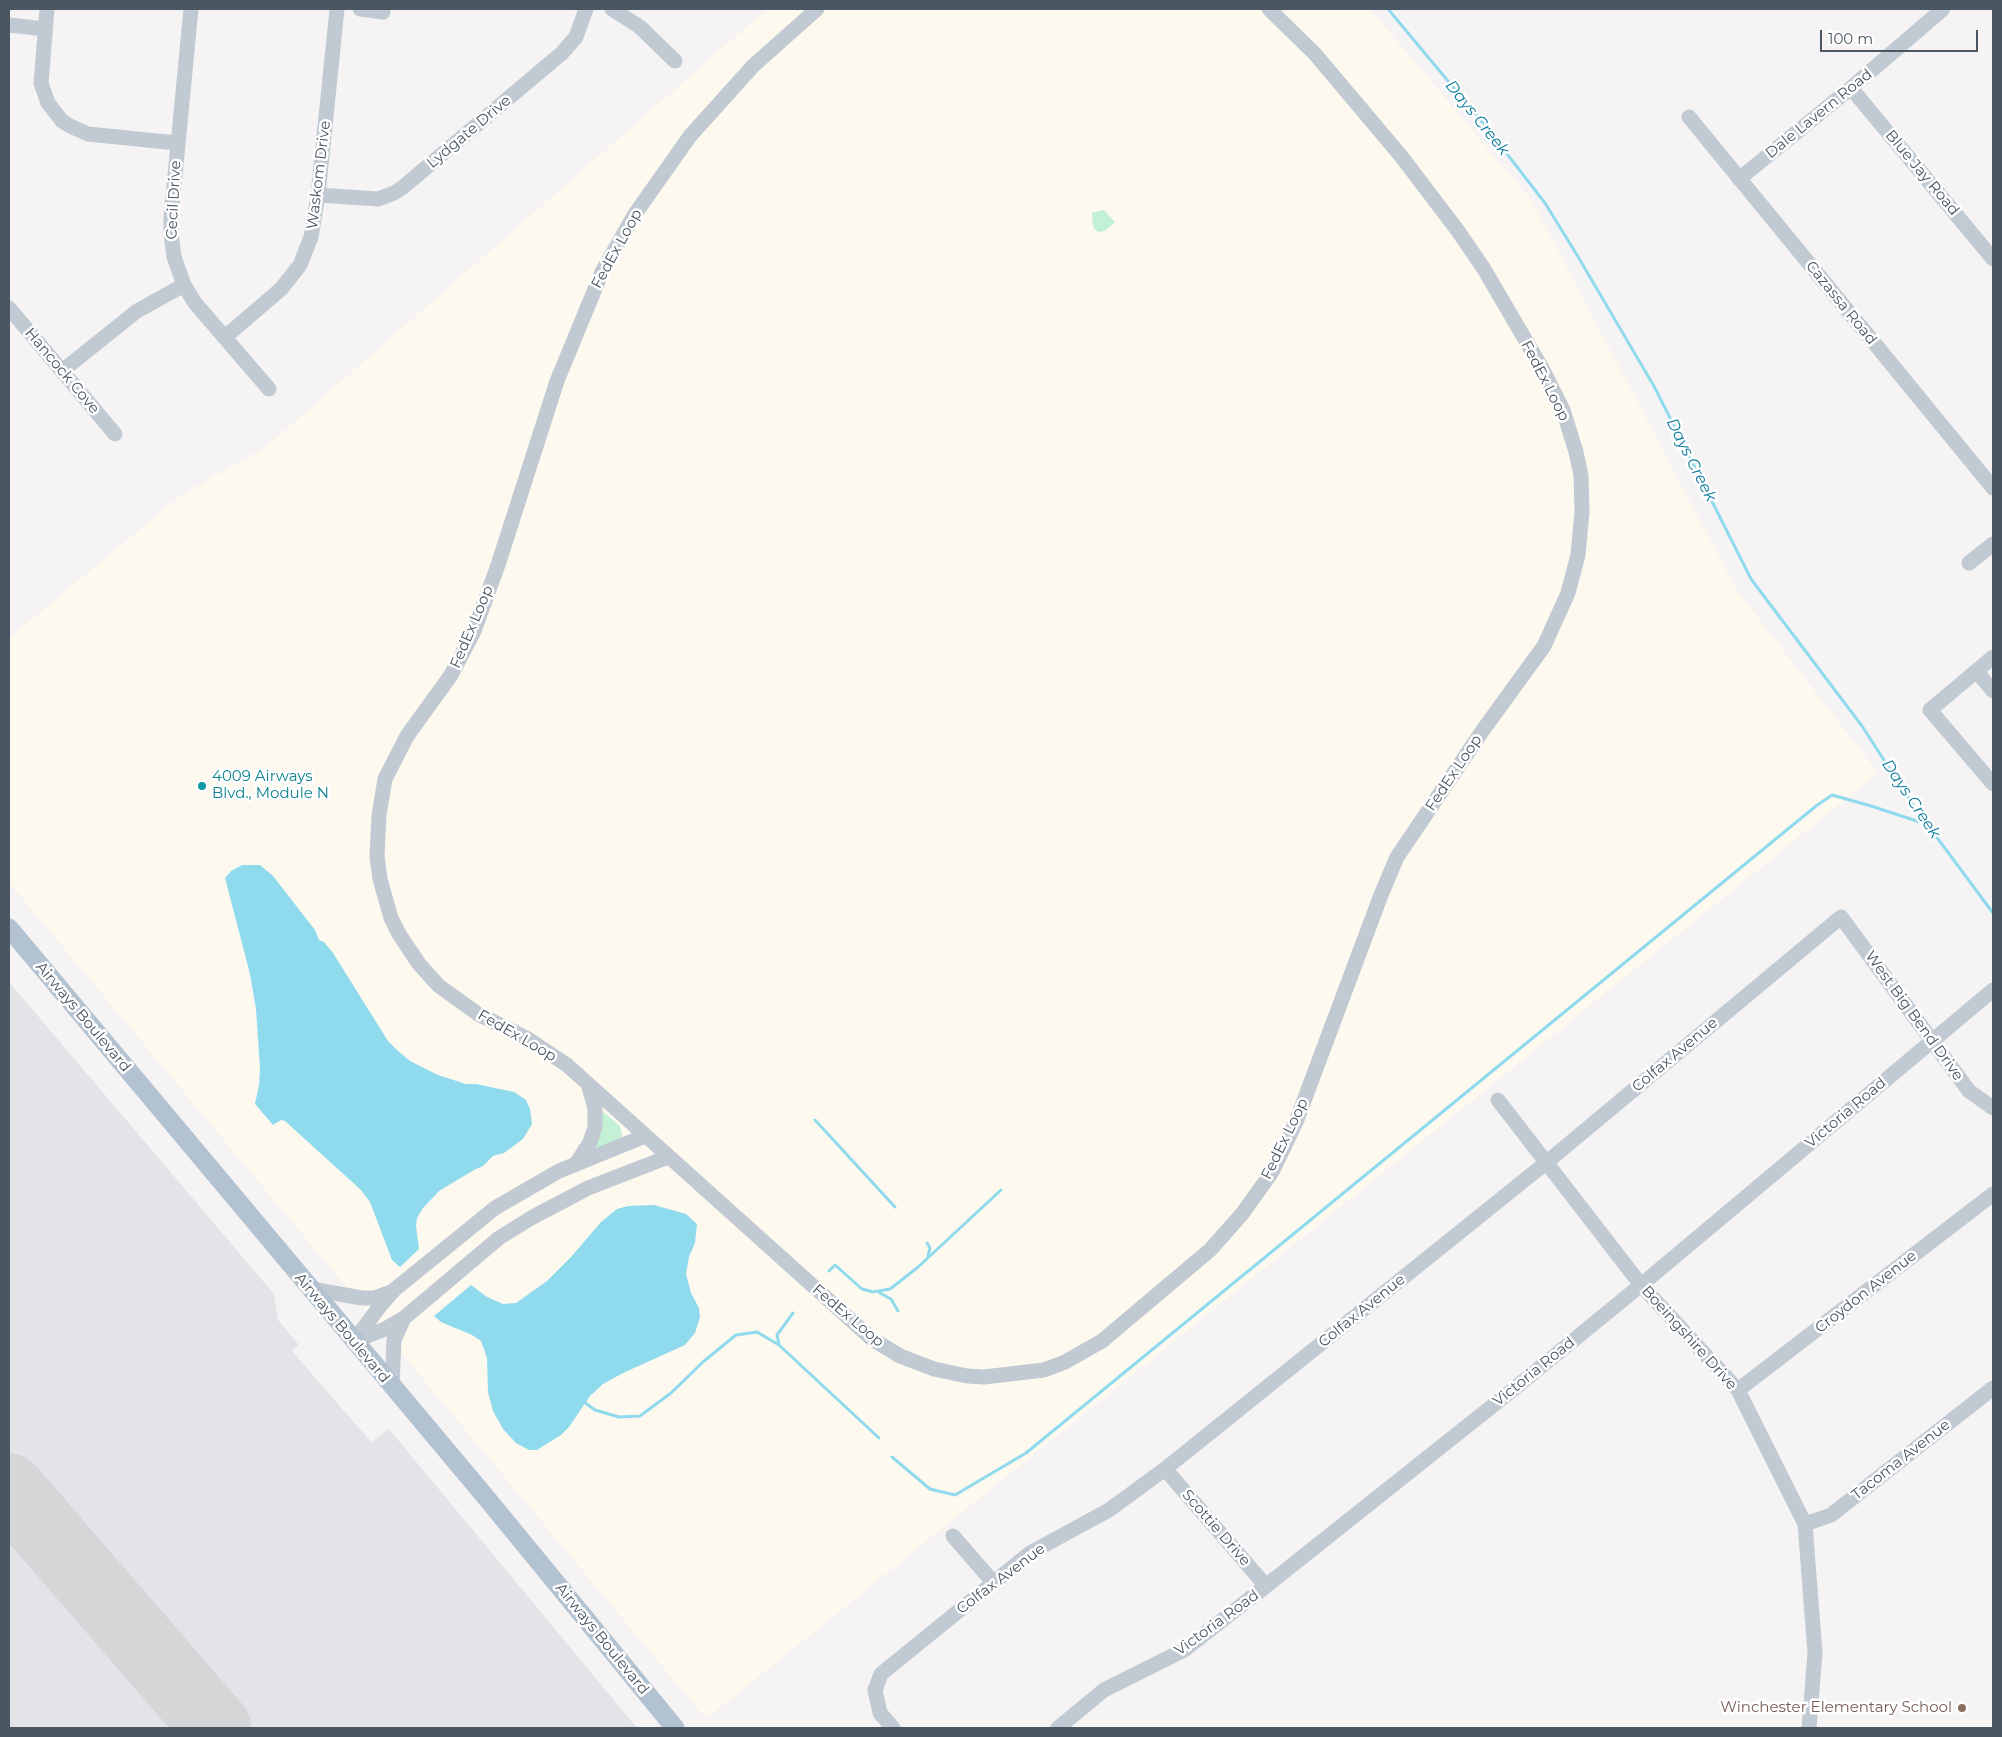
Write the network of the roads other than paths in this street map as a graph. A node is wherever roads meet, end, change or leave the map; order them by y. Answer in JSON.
{"nodes":[{"id":1,"x":47,"y":9,"type":"edge"},
{"id":2,"x":191,"y":9,"type":"edge"},
{"id":3,"x":337,"y":9,"type":"edge"},
{"id":4,"x":360,"y":9,"type":"edge"},
{"id":5,"x":586,"y":9,"type":"edge"},
{"id":6,"x":612,"y":9,"type":"edge"},
{"id":7,"x":817,"y":9,"type":"edge"},
{"id":8,"x":1269,"y":9,"type":"edge"},
{"id":9,"x":1943,"y":9,"type":"edge"},
{"id":10,"x":383,"y":12,"type":"dead end"},
{"id":11,"x":9,"y":25,"type":"edge"},
{"id":12,"x":45,"y":28,"type":"junction"},
{"id":13,"x":675,"y":61,"type":"dead end"},
{"id":14,"x":1851,"y":88,"type":"junction"},
{"id":15,"x":1689,"y":117,"type":"dead end"},
{"id":16,"x":177,"y":143,"type":"junction"},
{"id":17,"x":1739,"y":179,"type":"junction"},
{"id":18,"x":318,"y":195,"type":"junction"},
{"id":19,"x":1993,"y":259,"type":"edge"},
{"id":20,"x":184,"y":285,"type":"junction"},
{"id":21,"x":9,"y":308,"type":"edge"},
{"id":22,"x":225,"y":337,"type":"junction"},
{"id":23,"x":62,"y":371,"type":"junction"},
{"id":24,"x":270,"y":389,"type":"dead end"},
{"id":25,"x":115,"y":434,"type":"dead end"},
{"id":26,"x":1993,"y":488,"type":"edge"},
{"id":27,"x":1993,"y":544,"type":"edge"},
{"id":28,"x":1970,"y":563,"type":"dead end"},
{"id":29,"x":1993,"y":657,"type":"edge"},
{"id":30,"x":1977,"y":672,"type":"junction"},
{"id":31,"x":1993,"y":691,"type":"edge"},
{"id":32,"x":1993,"y":784,"type":"edge"},
{"id":33,"x":1841,"y":916,"type":"joint"},
{"id":34,"x":9,"y":928,"type":"edge"},
{"id":35,"x":1993,"y":990,"type":"edge"},
{"id":36,"x":1932,"y":1040,"type":"junction"},
{"id":37,"x":588,"y":1084,"type":"junction"},
{"id":38,"x":1498,"y":1100,"type":"dead end"},
{"id":39,"x":1993,"y":1108,"type":"edge"},
{"id":40,"x":645,"y":1136,"type":"junction"},
{"id":41,"x":668,"y":1157,"type":"junction"},
{"id":42,"x":1547,"y":1162,"type":"junction"},
{"id":43,"x":576,"y":1164,"type":"junction"},
{"id":44,"x":1993,"y":1194,"type":"edge"},
{"id":45,"x":474,"y":1224,"type":"junction"},
{"id":46,"x":491,"y":1245,"type":"junction"},
{"id":47,"x":1642,"y":1285,"type":"junction"},
{"id":48,"x":311,"y":1289,"type":"junction"},
{"id":49,"x":394,"y":1290,"type":"junction"},
{"id":50,"x":404,"y":1318,"type":"junction"},
{"id":51,"x":354,"y":1341,"type":"junction"},
{"id":52,"x":392,"y":1388,"type":"junction"},
{"id":53,"x":1993,"y":1388,"type":"edge"},
{"id":54,"x":1738,"y":1390,"type":"junction"},
{"id":55,"x":1165,"y":1469,"type":"junction"},
{"id":56,"x":1805,"y":1524,"type":"junction"},
{"id":57,"x":953,"y":1536,"type":"dead end"},
{"id":58,"x":992,"y":1582,"type":"junction"},
{"id":59,"x":1266,"y":1586,"type":"junction"},
{"id":60,"x":675,"y":1728,"type":"edge"},
{"id":61,"x":893,"y":1728,"type":"edge"},
{"id":62,"x":1058,"y":1728,"type":"edge"},
{"id":63,"x":1809,"y":1728,"type":"edge"}],
"edges":[{"from":1,"to":12,"type":"street"},
{"from":2,"to":16,"type":"street","name":"Cecil Drive"},
{"from":3,"to":18,"type":"street","name":"Waskom Drive"},
{"from":4,"to":10,"type":"street"},
{"from":5,"to":18,"type":"street","name":"Lydgate Drive"},
{"from":6,"to":13,"type":"street"},
{"from":7,"to":37,"type":"street","name":"FedEx Loop"},
{"from":8,"to":41,"type":"street","name":"FedEx Loop"},
{"from":9,"to":14,"type":"street","name":"Dale Lavern Road"},
{"from":11,"to":12,"type":"street"},
{"from":12,"to":16,"type":"street"},
{"from":14,"to":17,"type":"street","name":"Dale Lavern Road"},
{"from":14,"to":19,"type":"street","name":"Blue Jay Road"},
{"from":15,"to":17,"type":"street","name":"Cazassa Road"},
{"from":16,"to":20,"type":"street","name":"Cecil Drive"},
{"from":17,"to":26,"type":"street","name":"Cazassa Road"},
{"from":18,"to":22,"type":"street","name":"Waskom Drive"},
{"from":20,"to":22,"type":"street","name":"Cecil Drive"},
{"from":20,"to":23,"type":"street"},
{"from":21,"to":23,"type":"street","name":"Hancock Cove"},
{"from":22,"to":24,"type":"street","name":"Cecil Drive"},
{"from":23,"to":25,"type":"street","name":"Hancock Cove"},
{"from":27,"to":28,"type":"street"},
{"from":29,"to":30,"type":"street"},
{"from":30,"to":31,"type":"street"},
{"from":30,"to":32,"type":"street"},
{"from":33,"to":36,"type":"street","name":"West Big Bend Drive"},
{"from":33,"to":42,"type":"street","name":"Colfax Avenue"},
{"from":34,"to":48,"type":"main road","name":"Airways Boulevard"},
{"from":35,"to":36,"type":"street","name":"Victoria Road"},
{"from":36,"to":39,"type":"street","name":"West Big Bend Drive"},
{"from":36,"to":47,"type":"street","name":"Victoria Road"},
{"from":37,"to":40,"type":"street","name":"FedEx Loop"},
{"from":37,"to":43,"type":"street"},
{"from":38,"to":42,"type":"street","name":"Boeingshire Drive"},
{"from":40,"to":41,"type":"street","name":"FedEx Loop"},
{"from":40,"to":43,"type":"street"},
{"from":41,"to":46,"type":"street"},
{"from":42,"to":47,"type":"street","name":"Boeingshire Drive"},
{"from":42,"to":55,"type":"street","name":"Colfax Avenue"},
{"from":43,"to":45,"type":"street"},
{"from":44,"to":54,"type":"street","name":"Croydon Avenue"},
{"from":45,"to":46,"type":"street"},
{"from":45,"to":49,"type":"street"},
{"from":46,"to":50,"type":"street"},
{"from":47,"to":54,"type":"street","name":"Boeingshire Drive"},
{"from":47,"to":59,"type":"street","name":"Victoria Road"},
{"from":48,"to":49,"type":"street"},
{"from":48,"to":51,"type":"main road","name":"Airways Boulevard"},
{"from":49,"to":51,"type":"street"},
{"from":50,"to":51,"type":"street"},
{"from":50,"to":52,"type":"street"},
{"from":51,"to":52,"type":"main road","name":"Airways Boulevard"},
{"from":52,"to":60,"type":"main road","name":"Airways Boulevard"},
{"from":53,"to":56,"type":"street","name":"Tacoma Avenue"},
{"from":54,"to":56,"type":"street","name":"Boeingshire Drive"},
{"from":55,"to":58,"type":"street","name":"Colfax Avenue"},
{"from":55,"to":59,"type":"street","name":"Scottie Drive"},
{"from":56,"to":63,"type":"street","name":"Boeingshire Drive"},
{"from":57,"to":58,"type":"street"},
{"from":58,"to":61,"type":"street","name":"Colfax Avenue"},
{"from":59,"to":62,"type":"street","name":"Victoria Road"}]}
